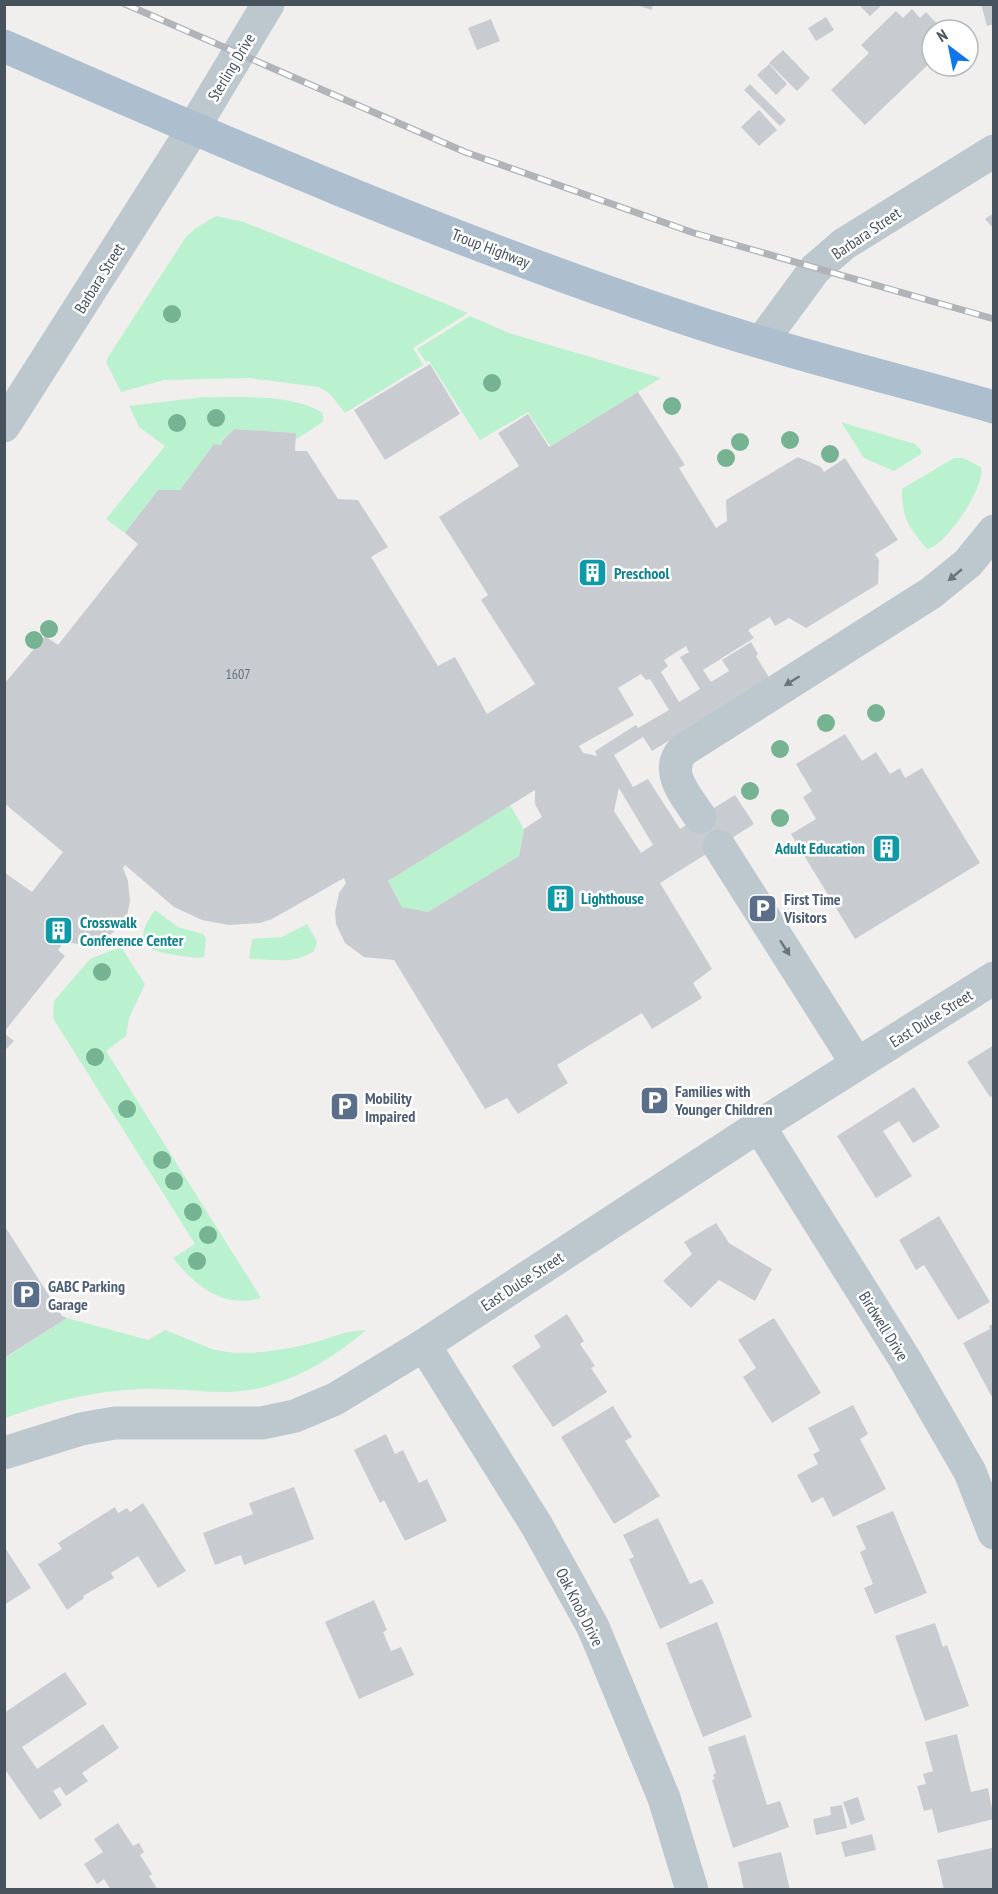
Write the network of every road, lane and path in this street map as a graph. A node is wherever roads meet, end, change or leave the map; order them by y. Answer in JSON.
{"nodes":[{"id":1,"x":268,"y":4,"type":"edge"},
{"id":2,"x":4,"y":46,"type":"edge"},
{"id":3,"x":193,"y":129,"type":"junction"},
{"id":4,"x":993,"y":151,"type":"edge"},
{"id":5,"x":762,"y":341,"type":"junction"},
{"id":6,"x":993,"y":406,"type":"edge"},
{"id":7,"x":4,"y":426,"type":"edge"},
{"id":8,"x":993,"y":531,"type":"edge"},
{"id":9,"x":700,"y":817,"type":"dead end"},
{"id":10,"x":719,"y":846,"type":"dead end"},
{"id":11,"x":993,"y":978,"type":"edge"},
{"id":12,"x":857,"y":1064,"type":"junction"},
{"id":13,"x":759,"y":1126,"type":"junction"},
{"id":14,"x":424,"y":1345,"type":"junction"},
{"id":15,"x":4,"y":1454,"type":"edge"},
{"id":16,"x":993,"y":1533,"type":"edge"},
{"id":17,"x":692,"y":1890,"type":"edge"}],
"edges":[{"from":1,"to":3,"type":"street","name":"Sterling Drive"},
{"from":2,"to":3,"type":"main road","name":"Troup Highway"},
{"from":3,"to":5,"type":"main road","name":"Troup Highway"},
{"from":3,"to":7,"type":"street","name":"Barbara Street"},
{"from":4,"to":5,"type":"street","name":"Barbara Street"},
{"from":5,"to":6,"type":"main road","name":"Troup Highway"},
{"from":8,"to":9,"type":"street","one_way":true},
{"from":10,"to":12,"type":"street","one_way":true},
{"from":11,"to":12,"type":"street","name":"East Dulse Street"},
{"from":12,"to":13,"type":"street","name":"East Dulse Street"},
{"from":13,"to":14,"type":"street","name":"East Dulse Street"},
{"from":13,"to":16,"type":"street","name":"Birdwell Drive"},
{"from":14,"to":15,"type":"street","name":"East Dulse Street"},
{"from":14,"to":17,"type":"street","name":"Oak Knob Drive"}]}
